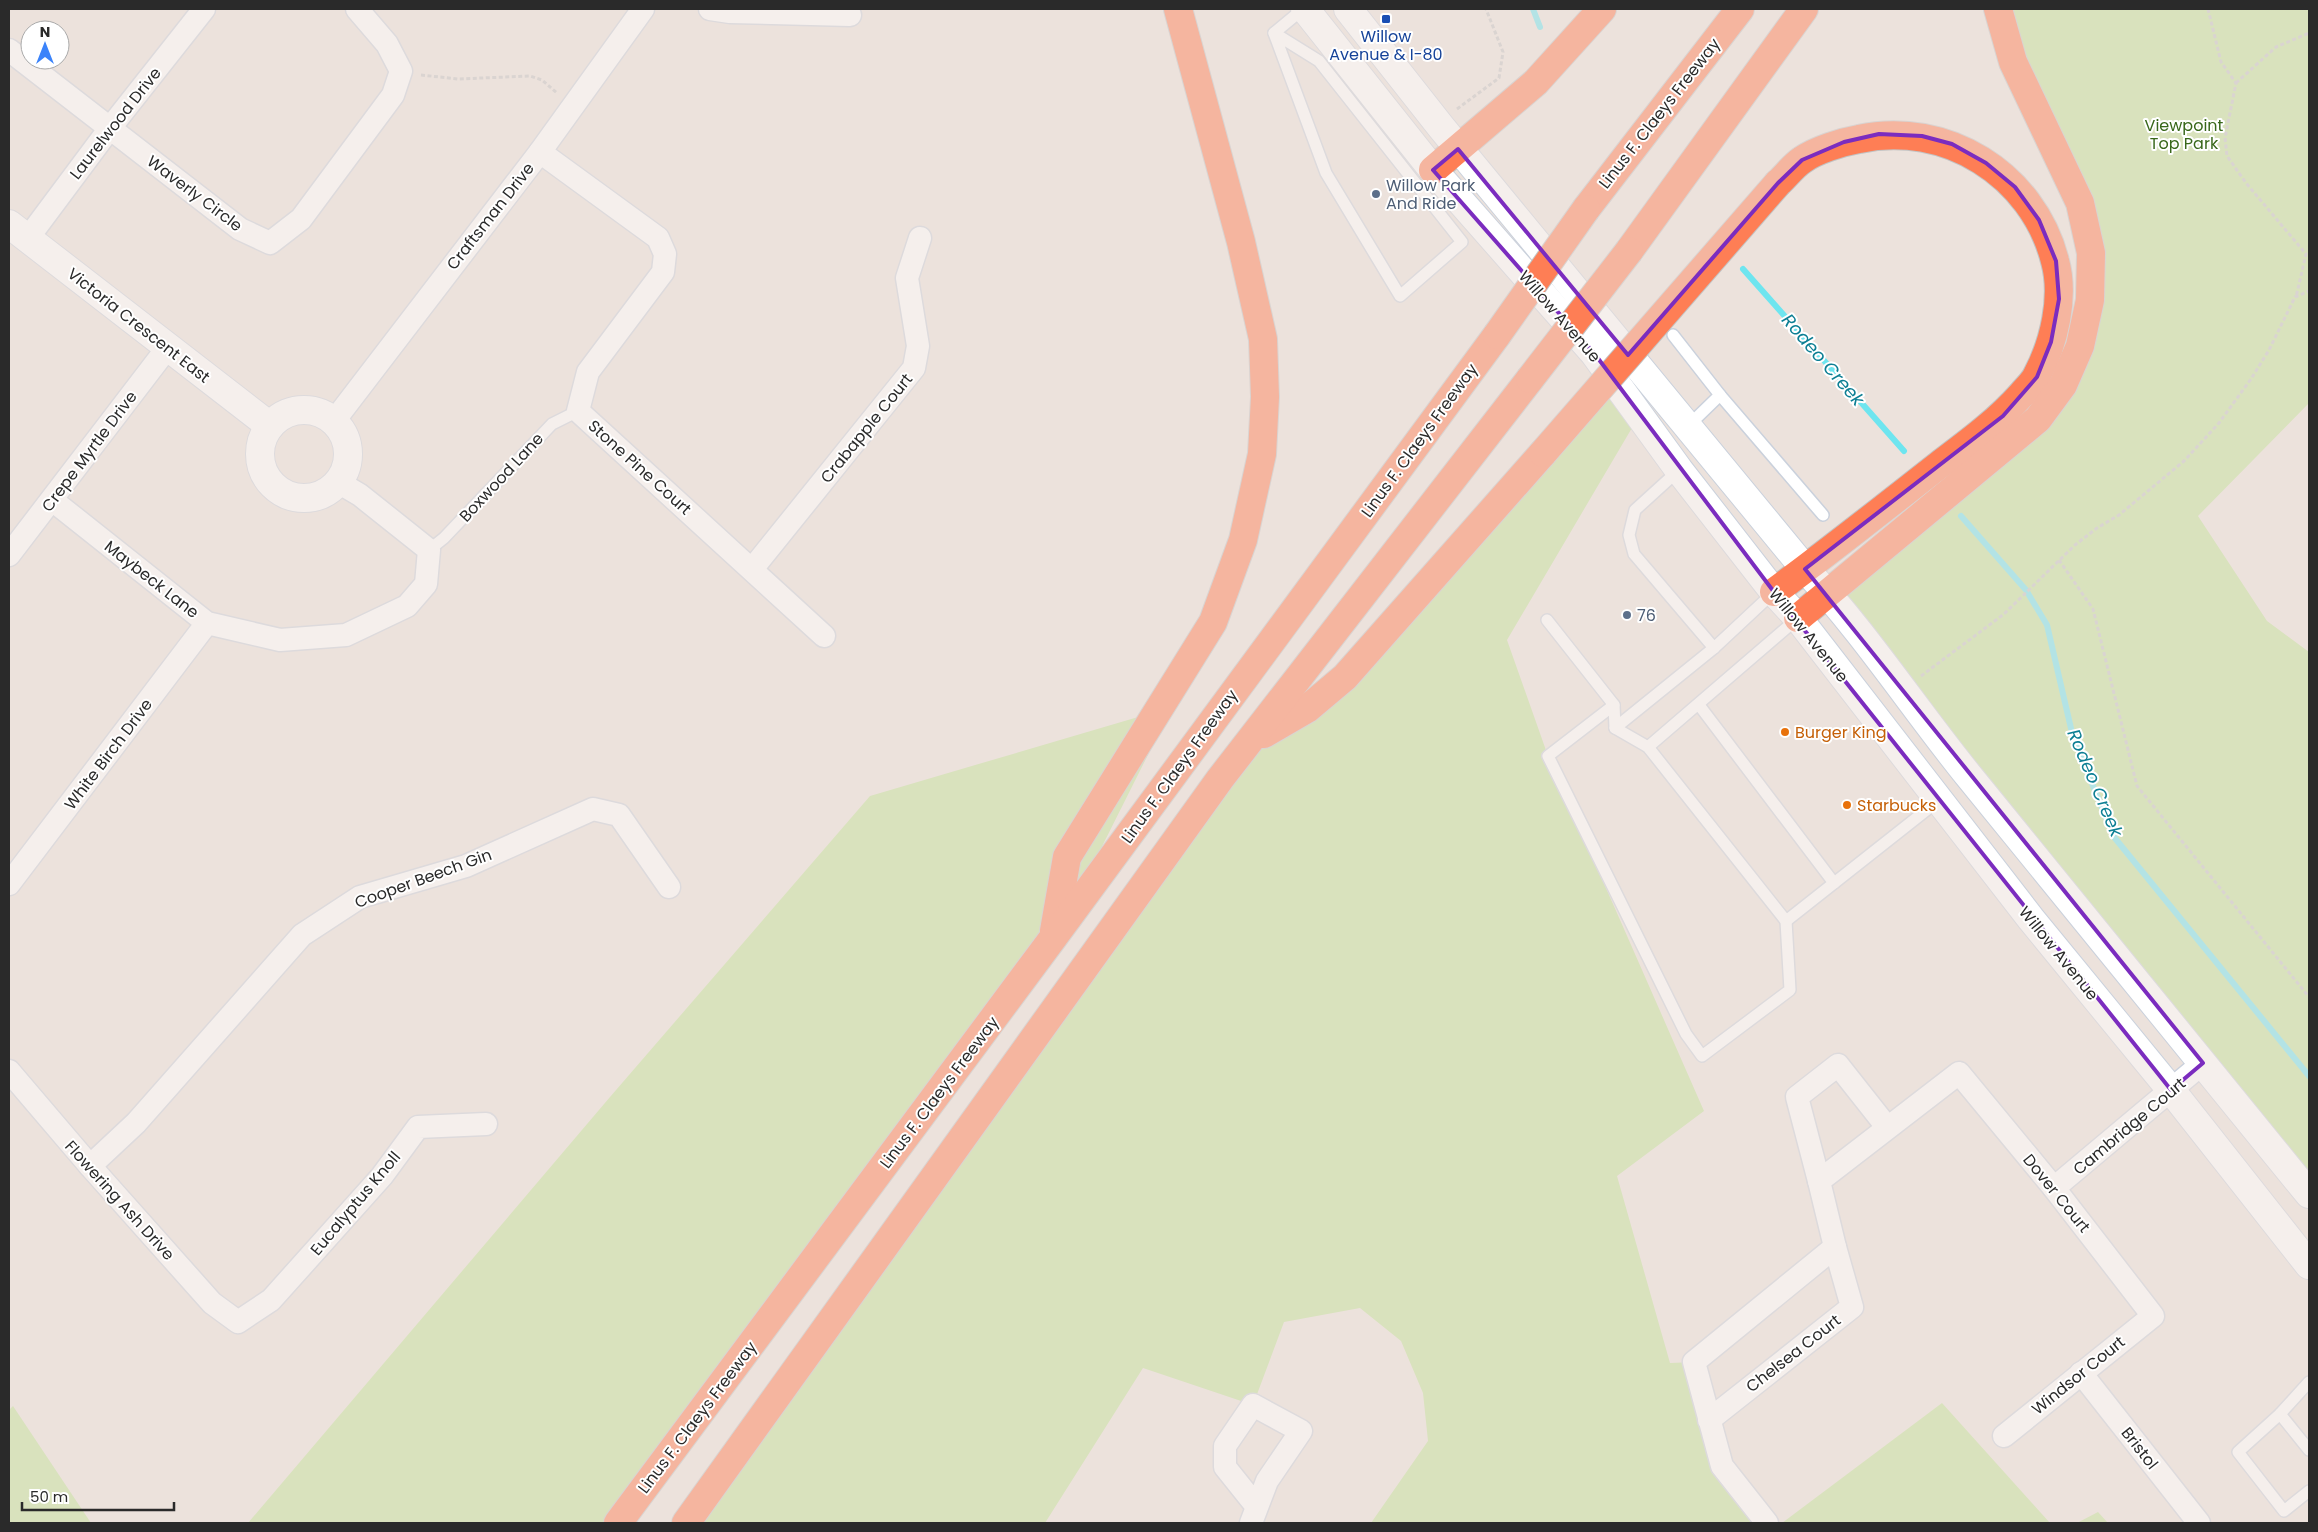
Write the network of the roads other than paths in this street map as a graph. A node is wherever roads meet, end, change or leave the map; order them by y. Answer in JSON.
{"nodes":[{"id":1,"x":204,"y":9,"type":"edge"},
{"id":2,"x":357,"y":9,"type":"edge"},
{"id":3,"x":643,"y":9,"type":"edge"},
{"id":4,"x":710,"y":9,"type":"edge"},
{"id":5,"x":1178,"y":9,"type":"edge"},
{"id":6,"x":1193,"y":9,"type":"edge"},
{"id":7,"x":1304,"y":9,"type":"edge"},
{"id":8,"x":1348,"y":9,"type":"edge"},
{"id":9,"x":1602,"y":9,"type":"edge"},
{"id":10,"x":1740,"y":9,"type":"edge"},
{"id":11,"x":1804,"y":9,"type":"edge"},
{"id":12,"x":1998,"y":9,"type":"edge"},
{"id":13,"x":850,"y":15,"type":"dead end"},
{"id":14,"x":1274,"y":33,"type":"junction"},
{"id":15,"x":9,"y":50,"type":"edge"},
{"id":16,"x":1190,"y":53,"type":"junction"},
{"id":17,"x":110,"y":128,"type":"junction"},
{"id":18,"x":1458,"y":149,"type":"junction"},
{"id":19,"x":540,"y":152,"type":"junction"},
{"id":20,"x":1433,"y":170,"type":"junction"},
{"id":21,"x":18,"y":231,"type":"edge"},
{"id":22,"x":920,"y":238,"type":"dead end"},
{"id":23,"x":1673,"y":335,"type":"dead end"},
{"id":24,"x":168,"y":347,"type":"junction"},
{"id":25,"x":1720,"y":395,"type":"junction"},
{"id":26,"x":578,"y":410,"type":"junction"},
{"id":27,"x":334,"y":421,"type":"junction"},
{"id":28,"x":270,"y":426,"type":"junction"},
{"id":29,"x":1687,"y":427,"type":"junction"},
{"id":30,"x":1679,"y":470,"type":"junction"},
{"id":31,"x":338,"y":482,"type":"junction"},
{"id":32,"x":52,"y":500,"type":"junction"},
{"id":33,"x":1823,"y":516,"type":"dead end"},
{"id":34,"x":429,"y":550,"type":"junction"},
{"id":35,"x":9,"y":555,"type":"edge"},
{"id":36,"x":753,"y":568,"type":"junction"},
{"id":37,"x":1805,"y":569,"type":"junction"},
{"id":38,"x":1774,"y":592,"type":"junction"},
{"id":39,"x":1828,"y":594,"type":"junction"},
{"id":40,"x":1798,"y":618,"type":"junction"},
{"id":41,"x":1547,"y":620,"type":"dead end"},
{"id":42,"x":207,"y":623,"type":"junction"},
{"id":43,"x":824,"y":636,"type":"dead end"},
{"id":44,"x":1714,"y":648,"type":"junction"},
{"id":45,"x":1614,"y":705,"type":"junction"},
{"id":46,"x":1699,"y":705,"type":"junction"},
{"id":47,"x":1615,"y":728,"type":"junction"},
{"id":48,"x":1252,"y":741,"type":"junction"},
{"id":49,"x":1648,"y":747,"type":"junction"},
{"id":50,"x":1938,"y":801,"type":"junction"},
{"id":51,"x":1834,"y":883,"type":"junction"},
{"id":52,"x":9,"y":884,"type":"edge"},
{"id":53,"x":668,"y":887,"type":"dead end"},
{"id":54,"x":1786,"y":921,"type":"junction"},
{"id":55,"x":1053,"y":938,"type":"junction"},
{"id":56,"x":2202,"y":1063,"type":"junction"},
{"id":57,"x":9,"y":1072,"type":"edge"},
{"id":58,"x":2171,"y":1090,"type":"junction"},
{"id":59,"x":486,"y":1124,"type":"dead end"},
{"id":60,"x":1887,"y":1127,"type":"junction"},
{"id":61,"x":90,"y":1166,"type":"junction"},
{"id":62,"x":1819,"y":1181,"type":"junction"},
{"id":63,"x":2054,"y":1188,"type":"junction"},
{"id":64,"x":2309,"y":1194,"type":"edge"},
{"id":65,"x":1835,"y":1247,"type":"junction"},
{"id":66,"x":2309,"y":1265,"type":"edge"},
{"id":67,"x":2153,"y":1316,"type":"joint"},
{"id":68,"x":238,"y":1322,"type":"joint"},
{"id":69,"x":2081,"y":1373,"type":"junction"},
{"id":70,"x":2309,"y":1382,"type":"edge"},
{"id":71,"x":2280,"y":1414,"type":"junction"},
{"id":72,"x":1709,"y":1420,"type":"junction"},
{"id":73,"x":2004,"y":1436,"type":"dead end"},
{"id":74,"x":2309,"y":1450,"type":"edge"},
{"id":75,"x":2307,"y":1497,"type":"edge"},
{"id":76,"x":618,"y":1523,"type":"edge"},
{"id":77,"x":686,"y":1523,"type":"edge"},
{"id":78,"x":1767,"y":1523,"type":"edge"},
{"id":79,"x":2199,"y":1523,"type":"edge"}],
"edges":[{"from":1,"to":17,"type":"street","name":"Laurelwood Drive"},
{"from":2,"to":17,"type":"street","name":"Waverly Circle"},
{"from":3,"to":19,"type":"street","name":"Craftsman Drive"},
{"from":4,"to":13,"type":"street"},
{"from":5,"to":16,"type":"highway"},
{"from":6,"to":16,"type":"highway"},
{"from":7,"to":14,"type":"lane"},
{"from":7,"to":20,"type":"street","name":"Willow Avenue"},
{"from":8,"to":18,"type":"street","name":"Willow Avenue"},
{"from":9,"to":18,"type":"highway"},
{"from":10,"to":55,"type":"highway","name":"Linus F. Claeys Freeway","bridge":true},
{"from":11,"to":48,"type":"highway","bridge":true},
{"from":12,"to":39,"type":"highway"},
{"from":14,"to":14,"type":"lane"},
{"from":15,"to":17,"type":"street","name":"Waverly Circle"},
{"from":16,"to":55,"type":"highway"},
{"from":17,"to":21,"type":"street","name":"Laurelwood Drive"},
{"from":18,"to":20,"type":"highway"},
{"from":18,"to":29,"type":"street","name":"Willow Avenue"},
{"from":19,"to":26,"type":"street","name":"Stone Pine Court"},
{"from":19,"to":27,"type":"street","name":"Craftsman Drive"},
{"from":20,"to":30,"type":"street","name":"Willow Avenue"},
{"from":21,"to":24,"type":"street","name":"Victoria Crescent East"},
{"from":22,"to":36,"type":"street","name":"Crabapple Court"},
{"from":23,"to":25,"type":"lane"},
{"from":24,"to":28,"type":"street","name":"Victoria Crescent East"},
{"from":24,"to":32,"type":"street","name":"Crepe Myrtle Drive"},
{"from":25,"to":29,"type":"lane"},
{"from":25,"to":33,"type":"lane"},
{"from":26,"to":34,"type":"lane","name":"Boxwood Lane"},
{"from":26,"to":36,"type":"street","name":"Stone Pine Court"},
{"from":27,"to":28,"type":"street"},
{"from":27,"to":31,"type":"street"},
{"from":28,"to":31,"type":"street"},
{"from":29,"to":37,"type":"street","name":"Willow Avenue"},
{"from":30,"to":38,"type":"street","name":"Willow Avenue"},
{"from":30,"to":44,"type":"lane"},
{"from":31,"to":34,"type":"street"},
{"from":32,"to":35,"type":"street","name":"Crepe Myrtle Drive"},
{"from":32,"to":42,"type":"street","name":"Maybeck Lane"},
{"from":34,"to":42,"type":"street","name":"Maybeck Lane"},
{"from":36,"to":43,"type":"street","name":"Stone Pine Court"},
{"from":37,"to":38,"type":"highway"},
{"from":37,"to":39,"type":"street","name":"Willow Avenue"},
{"from":37,"to":48,"type":"highway","bridge":true},
{"from":38,"to":40,"type":"street","name":"Willow Avenue"},
{"from":38,"to":44,"type":"lane"},
{"from":39,"to":40,"type":"highway"},
{"from":39,"to":56,"type":"street","name":"Willow Avenue"},
{"from":40,"to":46,"type":"lane"},
{"from":40,"to":50,"type":"street","name":"Willow Avenue"},
{"from":41,"to":45,"type":"lane"},
{"from":42,"to":52,"type":"street","name":"White Birch Drive"},
{"from":44,"to":47,"type":"lane"},
{"from":45,"to":47,"type":"lane"},
{"from":45,"to":54,"type":"lane"},
{"from":46,"to":49,"type":"lane"},
{"from":46,"to":51,"type":"lane"},
{"from":47,"to":49,"type":"lane"},
{"from":48,"to":77,"type":"highway"},
{"from":49,"to":54,"type":"lane"},
{"from":50,"to":51,"type":"lane"},
{"from":50,"to":58,"type":"street","name":"Willow Avenue"},
{"from":51,"to":54,"type":"lane"},
{"from":53,"to":61,"type":"street","name":"Cooper Beech Gin"},
{"from":55,"to":76,"type":"highway","name":"Linus F. Claeys Freeway"},
{"from":56,"to":58,"type":"street","name":"Cambridge Court"},
{"from":56,"to":64,"type":"street","name":"Willow Avenue"},
{"from":57,"to":61,"type":"street","name":"Flowering Ash Drive"},
{"from":58,"to":63,"type":"street","name":"Cambridge Court"},
{"from":58,"to":66,"type":"street","name":"Willow Avenue"},
{"from":59,"to":68,"type":"street","name":"Eucalyptus Knoll"},
{"from":60,"to":62,"type":"street"},
{"from":60,"to":62,"type":"street","name":"Chelsea Court"},
{"from":60,"to":63,"type":"street","name":"Dover Court"},
{"from":61,"to":68,"type":"street","name":"Flowering Ash Drive"},
{"from":62,"to":65,"type":"street","name":"Chelsea Court"},
{"from":63,"to":67,"type":"street","name":"Dover Court"},
{"from":65,"to":72,"type":"street"},
{"from":65,"to":72,"type":"street","name":"Chelsea Court"},
{"from":67,"to":69,"type":"street","name":"Windsor Court"},
{"from":69,"to":73,"type":"street","name":"Windsor Court"},
{"from":69,"to":79,"type":"street","name":"Bristol"},
{"from":70,"to":71,"type":"lane"},
{"from":71,"to":74,"type":"lane"},
{"from":71,"to":75,"type":"lane"},
{"from":72,"to":78,"type":"street"}]}
